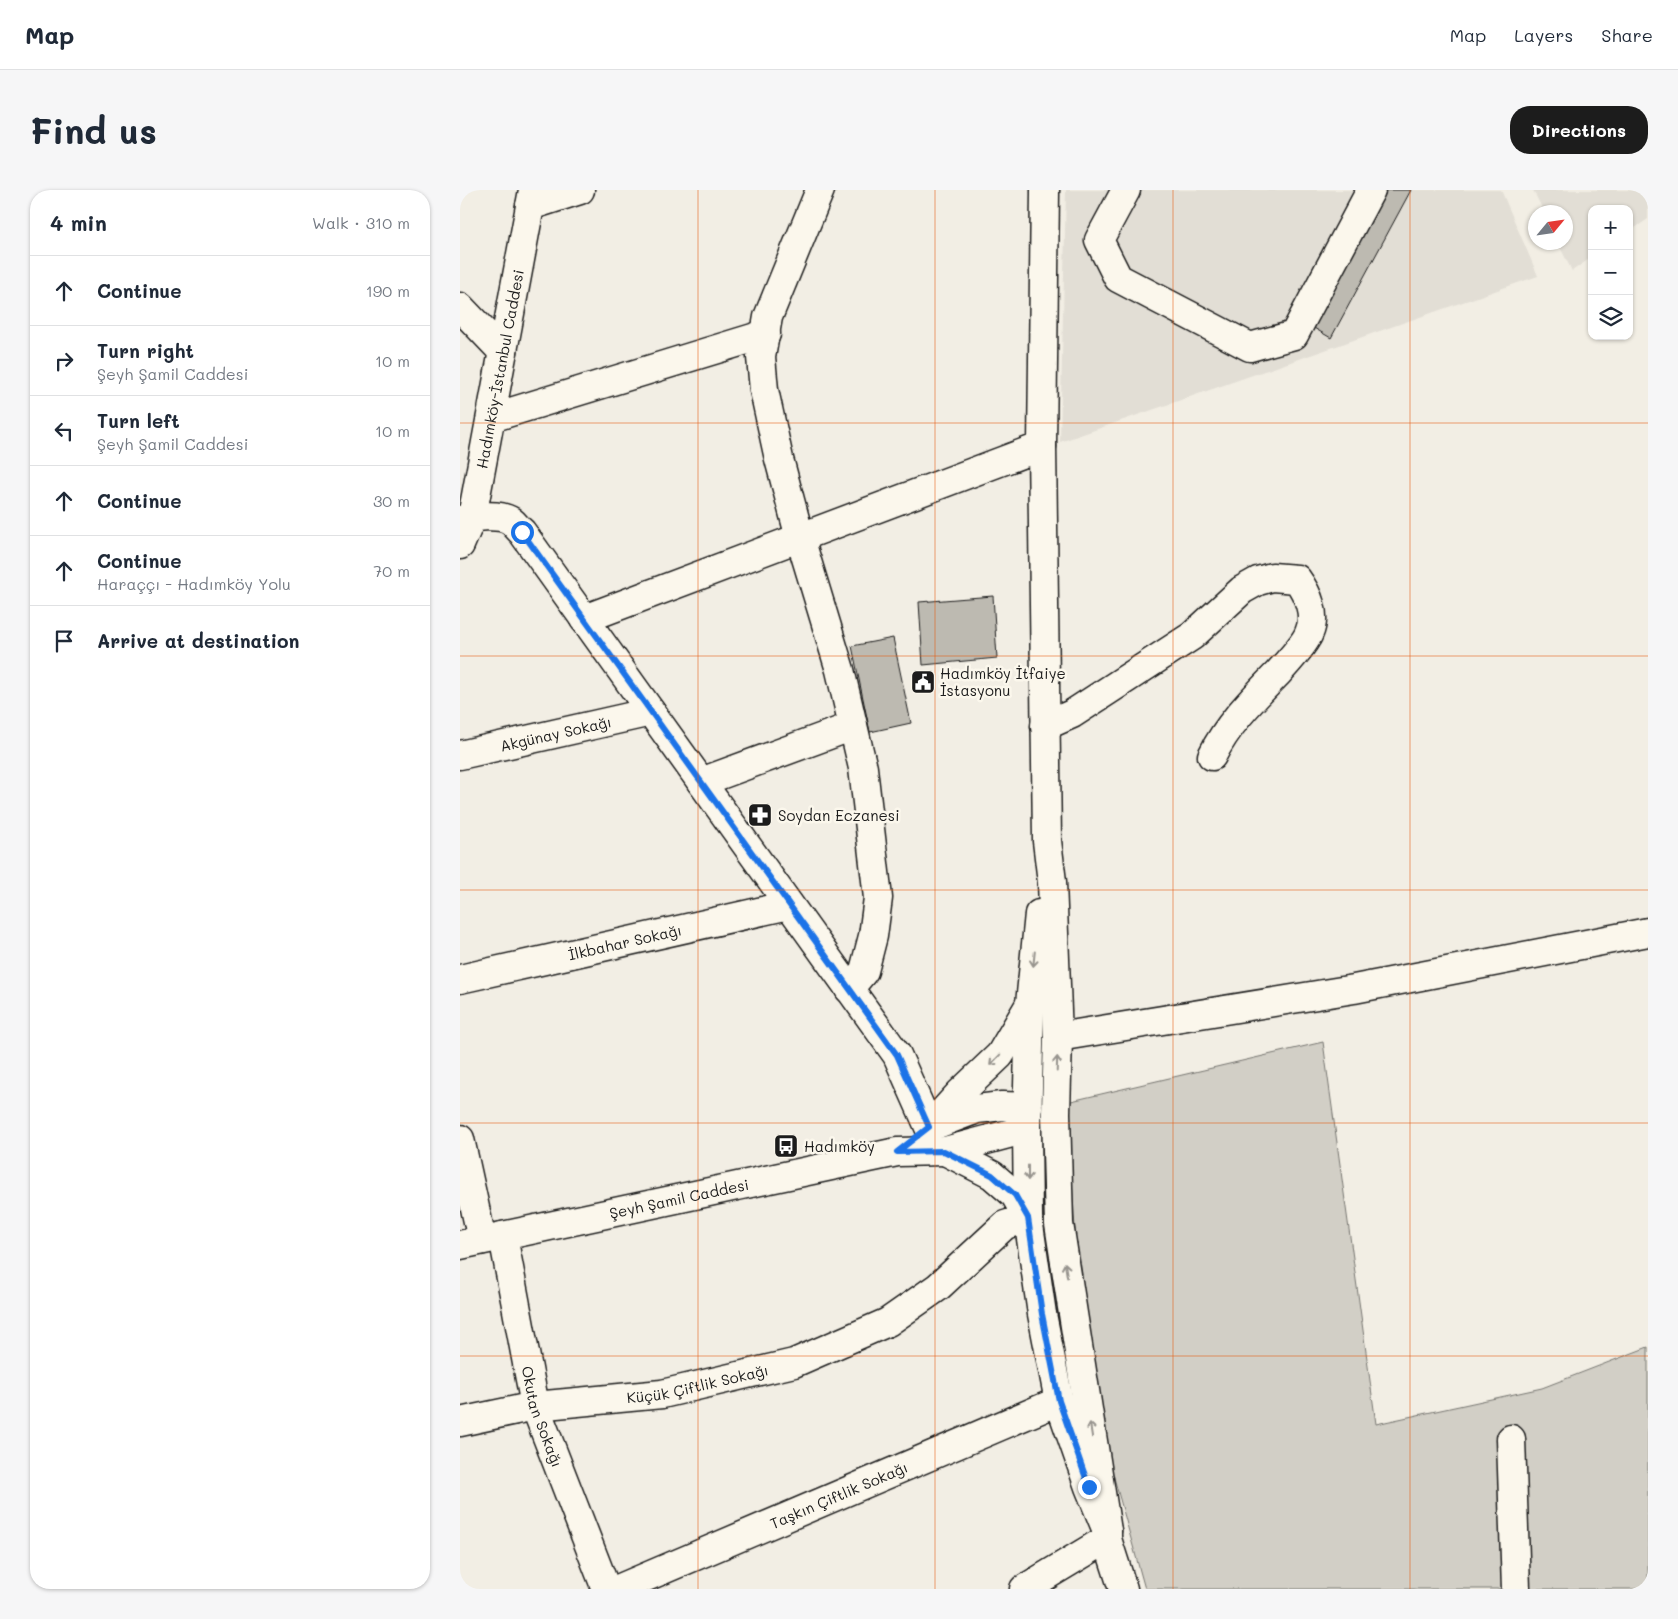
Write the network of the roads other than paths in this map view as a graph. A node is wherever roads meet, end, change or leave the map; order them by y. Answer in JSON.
{"nodes":[{"id":1,"x":580,"y":190,"type":"edge"},
{"id":2,"x":820,"y":190,"type":"edge"},
{"id":3,"x":1045,"y":190,"type":"edge"},
{"id":4,"x":1126,"y":190,"type":"edge"},
{"id":5,"x":1372,"y":190,"type":"edge"},
{"id":6,"x":531,"y":198,"type":"edge"},
{"id":7,"x":460,"y":307,"type":"edge"},
{"id":8,"x":766,"y":334,"type":"junction"},
{"id":9,"x":503,"y":352,"type":"junction"},
{"id":10,"x":491,"y":418,"type":"junction"},
{"id":11,"x":1042,"y":446,"type":"junction"},
{"id":12,"x":466,"y":518,"type":"edge"},
{"id":13,"x":800,"y":538,"type":"junction"},
{"id":14,"x":460,"y":545,"type":"edge"},
{"id":15,"x":584,"y":619,"type":"junction"},
{"id":16,"x":651,"y":712,"type":"junction"},
{"id":17,"x":853,"y":726,"type":"junction"},
{"id":18,"x":1046,"y":726,"type":"junction"},
{"id":19,"x":460,"y":756,"type":"edge"},
{"id":20,"x":1212,"y":756,"type":"dead end"},
{"id":21,"x":701,"y":782,"type":"junction"},
{"id":22,"x":1047,"y":841,"type":"junction"},
{"id":23,"x":789,"y":905,"type":"junction"},
{"id":24,"x":1648,"y":932,"type":"edge"},
{"id":25,"x":460,"y":979,"type":"edge"},
{"id":26,"x":849,"y":988,"type":"junction"},
{"id":27,"x":1030,"y":1004,"type":"junction"},
{"id":28,"x":1058,"y":1038,"type":"junction"},
{"id":29,"x":1056,"y":1113,"type":"junction"},
{"id":30,"x":1027,"y":1118,"type":"junction"},
{"id":31,"x":929,"y":1127,"type":"junction"},
{"id":32,"x":460,"y":1139,"type":"edge"},
{"id":33,"x":944,"y":1151,"type":"junction"},
{"id":34,"x":897,"y":1152,"type":"junction"},
{"id":35,"x":1028,"y":1218,"type":"junction"},
{"id":36,"x":482,"y":1240,"type":"edge"},
{"id":37,"x":1059,"y":1401,"type":"junction"},
{"id":38,"x":536,"y":1406,"type":"junction"},
{"id":39,"x":460,"y":1422,"type":"edge"},
{"id":40,"x":1511,"y":1439,"type":"dead end"},
{"id":41,"x":1107,"y":1535,"type":"junction"},
{"id":42,"x":606,"y":1589,"type":"edge"},
{"id":43,"x":618,"y":1589,"type":"edge"},
{"id":44,"x":1024,"y":1589,"type":"edge"},
{"id":45,"x":1123,"y":1589,"type":"edge"},
{"id":46,"x":1516,"y":1589,"type":"edge"}],
"edges":[{"from":1,"to":6,"type":"street"},
{"from":2,"to":8,"type":"street"},
{"from":3,"to":11,"type":"street"},
{"from":4,"to":5,"type":"street"},
{"from":6,"to":9,"type":"street","name":"Hadımköy-İstanbul Caddesi"},
{"from":7,"to":9,"type":"street"},
{"from":8,"to":10,"type":"street"},
{"from":8,"to":13,"type":"street"},
{"from":9,"to":10,"type":"street","name":"Hadımköy-İstanbul Caddesi"},
{"from":10,"to":12,"type":"street","name":"Hadımköy-İstanbul Caddesi"},
{"from":11,"to":13,"type":"street"},
{"from":11,"to":18,"type":"street"},
{"from":12,"to":14,"type":"street","name":"Hadımköy-İstanbul Caddesi"},
{"from":12,"to":15,"type":"street"},
{"from":13,"to":15,"type":"street"},
{"from":13,"to":17,"type":"street"},
{"from":15,"to":16,"type":"street"},
{"from":16,"to":19,"type":"street","name":"Akgünay Sokağı"},
{"from":16,"to":21,"type":"street"},
{"from":17,"to":21,"type":"street"},
{"from":17,"to":26,"type":"street"},
{"from":18,"to":20,"type":"street"},
{"from":18,"to":22,"type":"street"},
{"from":21,"to":23,"type":"street"},
{"from":22,"to":27,"type":"street","one_way":true},
{"from":22,"to":28,"type":"street"},
{"from":23,"to":25,"type":"street","name":"İlkbahar Sokağı"},
{"from":23,"to":26,"type":"street"},
{"from":24,"to":28,"type":"street"},
{"from":26,"to":31,"type":"street"},
{"from":27,"to":30,"type":"street"},
{"from":27,"to":31,"type":"street","one_way":true},
{"from":29,"to":28,"type":"street","one_way":true},
{"from":29,"to":30,"type":"street"},
{"from":41,"to":29,"type":"street","one_way":true},
{"from":30,"to":31,"type":"street","name":"Şeyh Şamil Caddesi"},
{"from":30,"to":33,"type":"street","name":"Şeyh Şamil Caddesi"},
{"from":30,"to":35,"type":"street","one_way":true},
{"from":31,"to":34,"type":"street","name":"Şeyh Şamil Caddesi"},
{"from":32,"to":36,"type":"street","name":"Okutan Sokağı"},
{"from":33,"to":34,"type":"street","name":"Şeyh Şamil Caddesi"},
{"from":33,"to":35,"type":"street"},
{"from":34,"to":36,"type":"street","name":"Şeyh Şamil Caddesi"},
{"from":35,"to":37,"type":"street"},
{"from":35,"to":38,"type":"street","name":"Küçük Çiftlik Sokağı"},
{"from":36,"to":38,"type":"street","name":"Okutan Sokağı"},
{"from":37,"to":41,"type":"street"},
{"from":37,"to":43,"type":"street","name":"Taşkın Çiftlik Sokağı"},
{"from":38,"to":39,"type":"street","name":"Küçük Çiftlik Sokağı"},
{"from":38,"to":42,"type":"street","name":"Okutan Sokağı"},
{"from":40,"to":46,"type":"street"},
{"from":41,"to":44,"type":"street"},
{"from":41,"to":45,"type":"street"}]}
